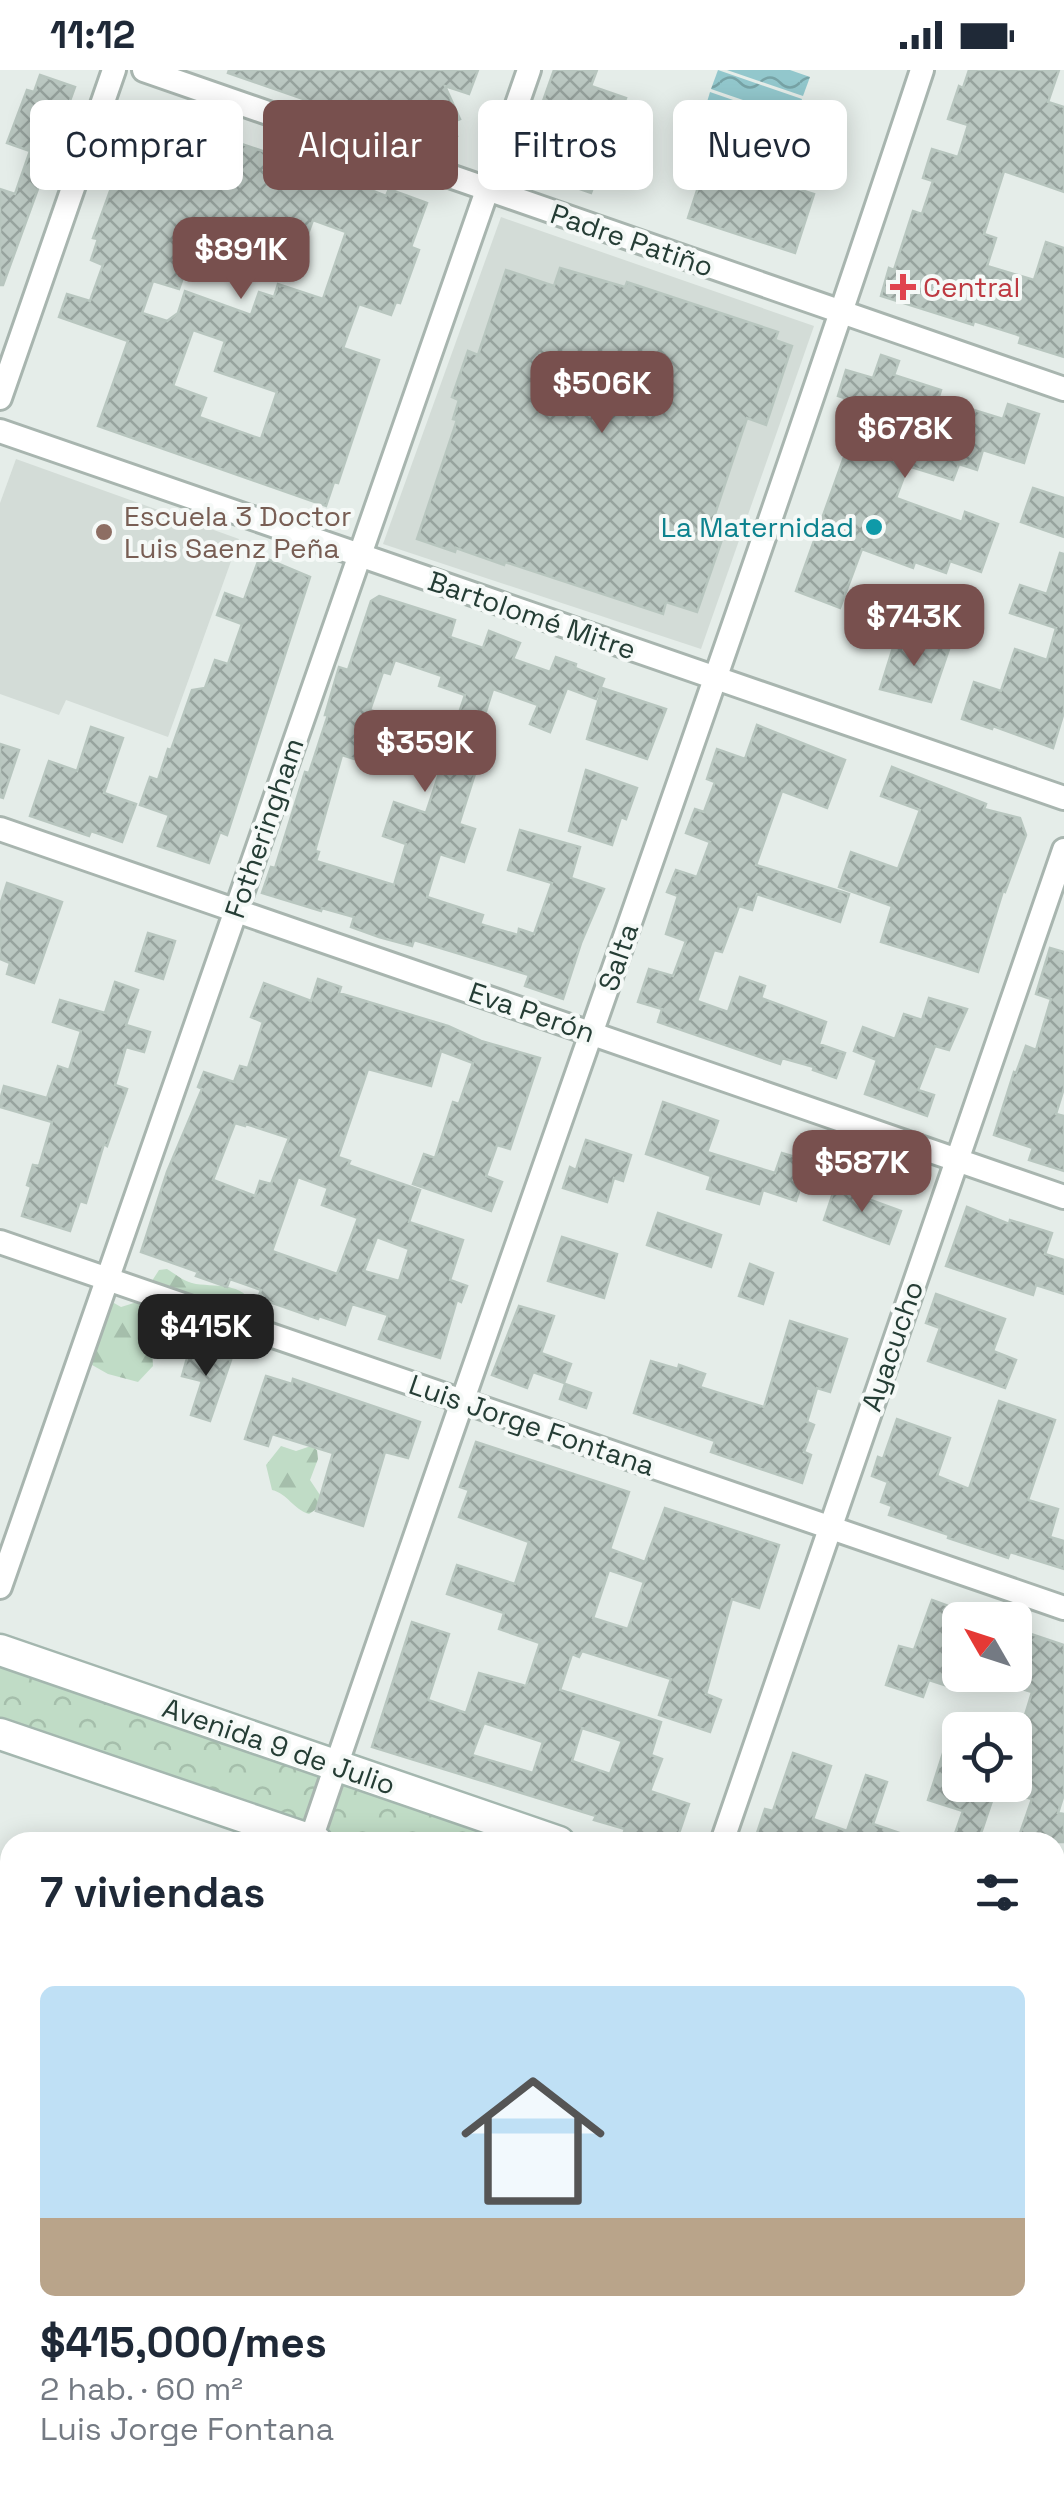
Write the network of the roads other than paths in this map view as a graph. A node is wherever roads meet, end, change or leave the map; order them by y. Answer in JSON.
{"nodes":[{"id":1,"x":114,"y":70,"type":"edge"},
{"id":2,"x":144,"y":70,"type":"edge"},
{"id":3,"x":529,"y":70,"type":"edge"},
{"id":4,"x":922,"y":70,"type":"edge"},
{"id":5,"x":519,"y":100,"type":"edge"},
{"id":6,"x":478,"y":186,"type":"edge"},
{"id":7,"x":488,"y":190,"type":"edge"},
{"id":8,"x":491,"y":190,"type":"edge"},
{"id":9,"x":842,"y":313,"type":"junction"},
{"id":10,"x":1064,"y":389,"type":"edge"},
{"id":11,"x":0,"y":398,"type":"edge"},
{"id":12,"x":0,"y":431,"type":"edge"},
{"id":13,"x":359,"y":556,"type":"junction"},
{"id":14,"x":714,"y":676,"type":"junction"},
{"id":15,"x":1064,"y":798,"type":"edge"},
{"id":16,"x":0,"y":828,"type":"edge"},
{"id":17,"x":1064,"y":850,"type":"edge"},
{"id":18,"x":235,"y":911,"type":"junction"},
{"id":19,"x":592,"y":1033,"type":"junction"},
{"id":20,"x":958,"y":1160,"type":"junction"},
{"id":21,"x":1064,"y":1197,"type":"edge"},
{"id":22,"x":0,"y":1242,"type":"edge"},
{"id":23,"x":107,"y":1278,"type":"junction"},
{"id":24,"x":461,"y":1399,"type":"junction"},
{"id":25,"x":828,"y":1528,"type":"junction"},
{"id":26,"x":0,"y":1587,"type":"edge"},
{"id":27,"x":1064,"y":1608,"type":"edge"},
{"id":28,"x":0,"y":1650,"type":"edge"},
{"id":29,"x":0,"y":1734,"type":"edge"},
{"id":30,"x":337,"y":1766,"type":"junction"},
{"id":31,"x":283,"y":1832,"type":"edge"},
{"id":32,"x":315,"y":1832,"type":"edge"},
{"id":33,"x":529,"y":1832,"type":"edge"},
{"id":34,"x":725,"y":1832,"type":"edge"}],
"edges":[{"from":1,"to":11,"type":"street"},
{"from":2,"to":6,"type":"street","name":"Padre Patiño"},
{"from":3,"to":5,"type":"street","name":"Fotheringham"},
{"from":4,"to":9,"type":"street","name":"Salta"},
{"from":7,"to":13,"type":"street","name":"Fotheringham"},
{"from":8,"to":9,"type":"street","name":"Padre Patiño"},
{"from":9,"to":10,"type":"street","name":"Padre Patiño"},
{"from":9,"to":14,"type":"street","name":"Salta"},
{"from":12,"to":13,"type":"street","name":"Bartolomé Mitre"},
{"from":13,"to":14,"type":"street","name":"Bartolomé Mitre"},
{"from":13,"to":18,"type":"street","name":"Fotheringham"},
{"from":14,"to":15,"type":"street","name":"Bartolomé Mitre"},
{"from":14,"to":19,"type":"street","name":"Salta"},
{"from":16,"to":18,"type":"street","name":"Eva Perón"},
{"from":17,"to":20,"type":"street","name":"Ayacucho"},
{"from":18,"to":19,"type":"street","name":"Eva Perón"},
{"from":18,"to":23,"type":"street","name":"Fotheringham"},
{"from":19,"to":20,"type":"street","name":"Eva Perón"},
{"from":19,"to":24,"type":"street","name":"Salta"},
{"from":20,"to":21,"type":"street","name":"Eva Perón"},
{"from":20,"to":25,"type":"street","name":"Ayacucho"},
{"from":22,"to":23,"type":"street","name":"Luis Jorge Fontana"},
{"from":23,"to":24,"type":"street","name":"Luis Jorge Fontana"},
{"from":23,"to":26,"type":"street","name":"Fotheringham"},
{"from":24,"to":25,"type":"street","name":"Luis Jorge Fontana"},
{"from":24,"to":30,"type":"street","name":"Salta"},
{"from":25,"to":27,"type":"street","name":"Luis Jorge Fontana"},
{"from":25,"to":34,"type":"street","name":"Ayacucho"},
{"from":28,"to":30,"type":"main road","name":"Avenida 9 de Julio"},
{"from":29,"to":31,"type":"main road"},
{"from":30,"to":32,"type":"street","name":"Salta"},
{"from":30,"to":33,"type":"main road","name":"Avenida 9 de Julio"}]}
